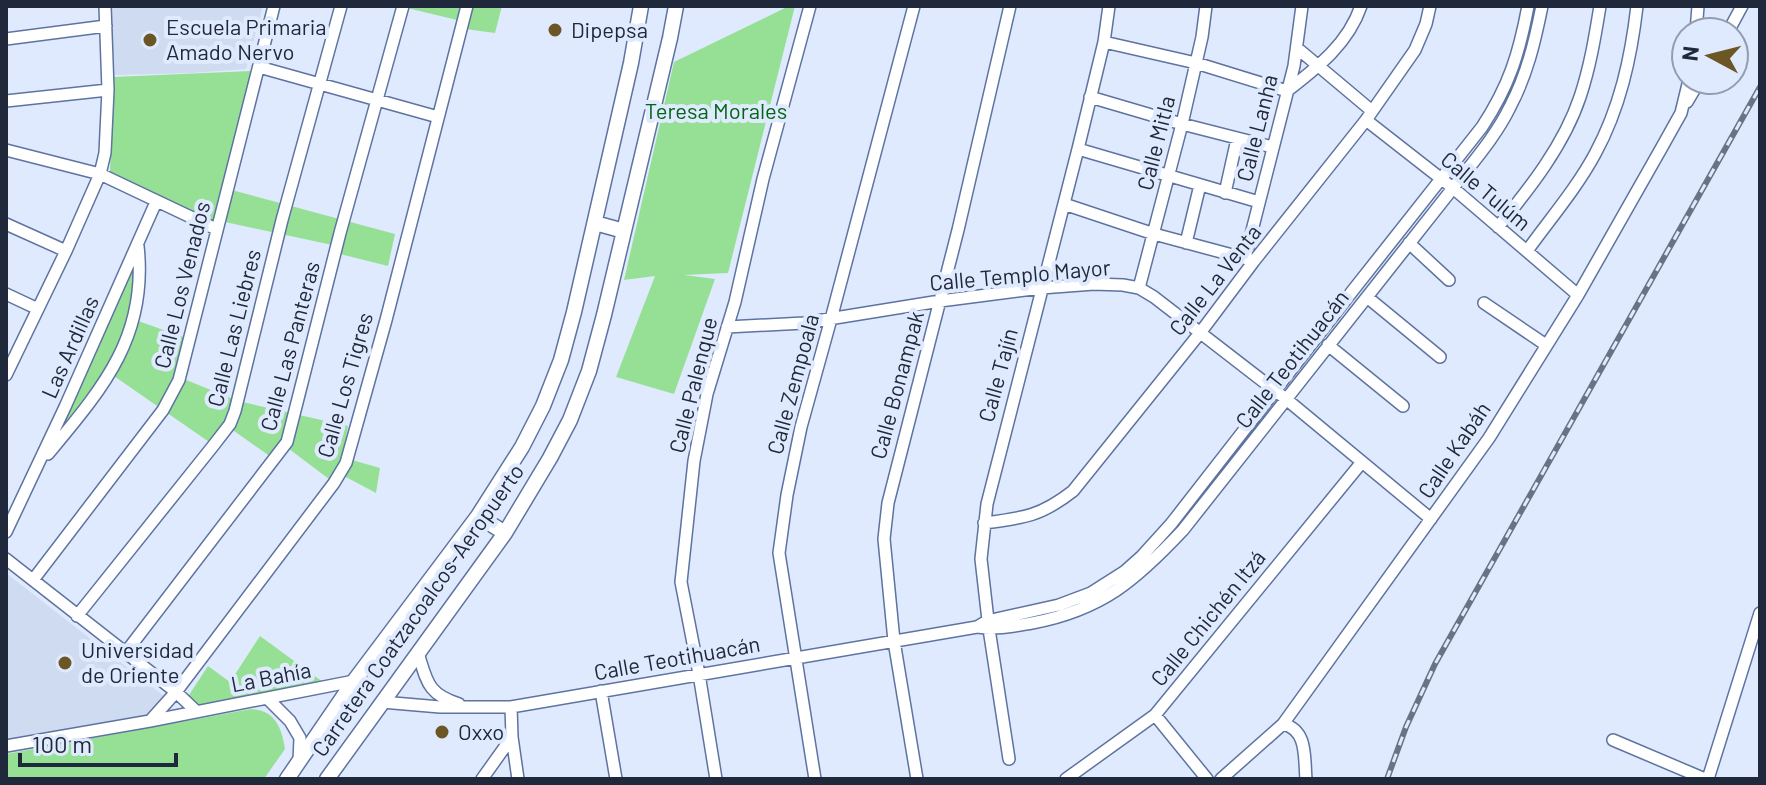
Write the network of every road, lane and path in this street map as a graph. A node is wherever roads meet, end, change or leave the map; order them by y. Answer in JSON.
{"nodes":[{"id":1,"x":105,"y":6,"type":"edge"},
{"id":2,"x":274,"y":6,"type":"edge"},
{"id":3,"x":341,"y":6,"type":"edge"},
{"id":4,"x":403,"y":6,"type":"edge"},
{"id":5,"x":467,"y":6,"type":"edge"},
{"id":6,"x":641,"y":6,"type":"edge"},
{"id":7,"x":676,"y":6,"type":"edge"},
{"id":8,"x":810,"y":6,"type":"edge"},
{"id":9,"x":914,"y":6,"type":"edge"},
{"id":10,"x":1010,"y":6,"type":"edge"},
{"id":11,"x":1109,"y":6,"type":"edge"},
{"id":12,"x":1206,"y":6,"type":"edge"},
{"id":13,"x":1302,"y":6,"type":"edge"},
{"id":14,"x":1361,"y":6,"type":"edge"},
{"id":15,"x":1430,"y":6,"type":"edge"},
{"id":16,"x":1528,"y":6,"type":"edge"},
{"id":17,"x":1542,"y":6,"type":"edge"},
{"id":18,"x":1600,"y":6,"type":"edge"},
{"id":19,"x":1637,"y":6,"type":"edge"},
{"id":20,"x":106,"y":26,"type":"junction"},
{"id":21,"x":6,"y":39,"type":"edge"},
{"id":22,"x":1104,"y":42,"type":"junction"},
{"id":23,"x":1521,"y":42,"type":"junction"},
{"id":24,"x":1534,"y":44,"type":"junction"},
{"id":25,"x":1297,"y":48,"type":"junction"},
{"id":26,"x":1196,"y":63,"type":"junction"},
{"id":27,"x":1320,"y":66,"type":"junction"},
{"id":28,"x":259,"y":67,"type":"junction"},
{"id":29,"x":320,"y":83,"type":"junction"},
{"id":30,"x":108,"y":90,"type":"junction"},
{"id":31,"x":1287,"y":91,"type":"junction"},
{"id":32,"x":1685,"y":96,"type":"edge"},
{"id":33,"x":1691,"y":96,"type":"edge"},
{"id":34,"x":1090,"y":97,"type":"junction"},
{"id":35,"x":377,"y":99,"type":"junction"},
{"id":36,"x":6,"y":101,"type":"edge"},
{"id":37,"x":1681,"y":113,"type":"junction"},
{"id":38,"x":1369,"y":116,"type":"junction"},
{"id":39,"x":438,"y":117,"type":"junction"},
{"id":40,"x":1182,"y":124,"type":"junction"},
{"id":41,"x":1237,"y":139,"type":"junction"},
{"id":42,"x":1272,"y":147,"type":"junction"},
{"id":43,"x":1078,"y":149,"type":"junction"},
{"id":44,"x":6,"y":150,"type":"edge"},
{"id":45,"x":100,"y":174,"type":"junction"},
{"id":46,"x":1169,"y":176,"type":"junction"},
{"id":47,"x":1442,"y":179,"type":"junction"},
{"id":48,"x":1200,"y":185,"type":"junction"},
{"id":49,"x":1453,"y":188,"type":"junction"},
{"id":50,"x":1225,"y":193,"type":"junction"},
{"id":51,"x":156,"y":202,"type":"junction"},
{"id":52,"x":1259,"y":202,"type":"junction"},
{"id":53,"x":1064,"y":204,"type":"junction"},
{"id":54,"x":595,"y":223,"type":"junction"},
{"id":55,"x":6,"y":224,"type":"edge"},
{"id":56,"x":1498,"y":227,"type":"junction"},
{"id":57,"x":216,"y":229,"type":"junction"},
{"id":58,"x":624,"y":231,"type":"junction"},
{"id":59,"x":1154,"y":234,"type":"junction"},
{"id":60,"x":1186,"y":243,"type":"junction"},
{"id":61,"x":1409,"y":243,"type":"junction"},
{"id":62,"x":138,"y":246,"type":"junction"},
{"id":63,"x":66,"y":251,"type":"junction"},
{"id":64,"x":1527,"y":251,"type":"junction"},
{"id":65,"x":1250,"y":259,"type":"junction"},
{"id":66,"x":1449,"y":280,"type":"dead end"},
{"id":67,"x":1041,"y":288,"type":"junction"},
{"id":68,"x":1139,"y":288,"type":"junction"},
{"id":69,"x":6,"y":294,"type":"edge"},
{"id":70,"x":1578,"y":295,"type":"junction"},
{"id":71,"x":1367,"y":297,"type":"junction"},
{"id":72,"x":940,"y":301,"type":"junction"},
{"id":73,"x":1484,"y":303,"type":"dead end"},
{"id":74,"x":38,"y":309,"type":"junction"},
{"id":75,"x":831,"y":319,"type":"junction"},
{"id":76,"x":727,"y":327,"type":"junction"},
{"id":77,"x":1200,"y":333,"type":"junction"},
{"id":78,"x":1328,"y":345,"type":"junction"},
{"id":79,"x":1546,"y":345,"type":"junction"},
{"id":80,"x":1440,"y":357,"type":"dead end"},
{"id":81,"x":9,"y":360,"type":"edge"},
{"id":82,"x":6,"y":375,"type":"edge"},
{"id":83,"x":1276,"y":391,"type":"junction"},
{"id":84,"x":1286,"y":399,"type":"junction"},
{"id":85,"x":1403,"y":406,"type":"dead end"},
{"id":86,"x":1362,"y":462,"type":"junction"},
{"id":87,"x":39,"y":464,"type":"junction"},
{"id":88,"x":478,"y":516,"type":"junction"},
{"id":89,"x":1431,"y":519,"type":"junction"},
{"id":90,"x":984,"y":523,"type":"junction"},
{"id":91,"x":6,"y":532,"type":"edge"},
{"id":92,"x":505,"y":533,"type":"junction"},
{"id":93,"x":6,"y":559,"type":"edge"},
{"id":94,"x":33,"y":580,"type":"junction"},
{"id":95,"x":1760,"y":613,"type":"edge"},
{"id":96,"x":77,"y":616,"type":"junction"},
{"id":97,"x":984,"y":626,"type":"junction"},
{"id":98,"x":894,"y":641,"type":"junction"},
{"id":99,"x":126,"y":652,"type":"junction"},
{"id":100,"x":418,"y":653,"type":"junction"},
{"id":101,"x":796,"y":658,"type":"junction"},
{"id":102,"x":699,"y":674,"type":"junction"},
{"id":103,"x":354,"y":681,"type":"junction"},
{"id":104,"x":601,"y":691,"type":"junction"},
{"id":105,"x":176,"y":692,"type":"junction"},
{"id":106,"x":267,"y":698,"type":"junction"},
{"id":107,"x":382,"y":702,"type":"junction"},
{"id":108,"x":471,"y":707,"type":"junction"},
{"id":109,"x":511,"y":707,"type":"junction"},
{"id":110,"x":196,"y":711,"type":"junction"},
{"id":111,"x":1155,"y":715,"type":"junction"},
{"id":112,"x":150,"y":721,"type":"junction"},
{"id":113,"x":1283,"y":724,"type":"junction"},
{"id":114,"x":512,"y":737,"type":"junction"},
{"id":115,"x":1613,"y":740,"type":"dead end"},
{"id":116,"x":6,"y":746,"type":"edge"},
{"id":117,"x":1009,"y":759,"type":"dead end"},
{"id":118,"x":299,"y":762,"type":"junction"},
{"id":119,"x":287,"y":779,"type":"edge"},
{"id":120,"x":327,"y":779,"type":"edge"},
{"id":121,"x":482,"y":779,"type":"edge"},
{"id":122,"x":518,"y":779,"type":"edge"},
{"id":123,"x":616,"y":779,"type":"edge"},
{"id":124,"x":716,"y":779,"type":"edge"},
{"id":125,"x":815,"y":779,"type":"edge"},
{"id":126,"x":917,"y":779,"type":"edge"},
{"id":127,"x":1066,"y":779,"type":"edge"},
{"id":128,"x":1207,"y":779,"type":"edge"},
{"id":129,"x":1221,"y":779,"type":"edge"},
{"id":130,"x":1306,"y":779,"type":"edge"},
{"id":131,"x":1707,"y":779,"type":"edge"}],
"edges":[{"from":1,"to":20,"type":"street"},
{"from":2,"to":28,"type":"street","name":"Calle Los Venados"},
{"from":3,"to":29,"type":"street","name":"Calle Las Liebres"},
{"from":4,"to":35,"type":"street","name":"Calle Las Panteras"},
{"from":5,"to":39,"type":"street","name":"Calle Los Tigres"},
{"from":6,"to":54,"type":"main road","name":"Carretera Coatzacoalcos-Aeropuerto"},
{"from":7,"to":58,"type":"main road","name":"Carretera Coatzacoalcos-Aeropuerto"},
{"from":8,"to":76,"type":"street","name":"Calle Palenque"},
{"from":9,"to":75,"type":"street","name":"Calle Zempoala"},
{"from":10,"to":72,"type":"street","name":"Calle Bonampak"},
{"from":11,"to":22,"type":"street","name":"Calle Tajín"},
{"from":12,"to":26,"type":"street","name":"Calle Mitla"},
{"from":13,"to":25,"type":"street","name":"Calle Lanha"},
{"from":14,"to":27,"type":"street"},
{"from":15,"to":38,"type":"street","name":"Calle La Venta"},
{"from":16,"to":23,"type":"street","name":"Calle Teotihuacán"},
{"from":17,"to":24,"type":"street","name":"Calle Teotihuacán"},
{"from":18,"to":56,"type":"street"},
{"from":19,"to":64,"type":"street"},
{"from":20,"to":21,"type":"street"},
{"from":20,"to":30,"type":"street"},
{"from":22,"to":26,"type":"street"},
{"from":22,"to":34,"type":"street","name":"Calle Tajín"},
{"from":23,"to":24,"type":"street"},
{"from":23,"to":47,"type":"street","name":"Calle Teotihuacán"},
{"from":24,"to":49,"type":"street","name":"Calle Teotihuacán"},
{"from":25,"to":27,"type":"street","name":"Calle Tulúm"},
{"from":25,"to":31,"type":"street","name":"Calle Lanha"},
{"from":26,"to":31,"type":"street"},
{"from":26,"to":40,"type":"street","name":"Calle Mitla"},
{"from":27,"to":31,"type":"street"},
{"from":27,"to":38,"type":"street","name":"Calle Tulúm"},
{"from":28,"to":29,"type":"street"},
{"from":28,"to":57,"type":"street","name":"Calle Los Venados"},
{"from":29,"to":35,"type":"street"},
{"from":29,"to":96,"type":"street","name":"Calle Las Liebres"},
{"from":30,"to":36,"type":"street"},
{"from":30,"to":45,"type":"street"},
{"from":31,"to":42,"type":"street","name":"Calle Lanha"},
{"from":32,"to":37,"type":"street","name":"Calle Kabáh"},
{"from":33,"to":37,"type":"street","name":"Calle Kabáh"},
{"from":34,"to":40,"type":"street"},
{"from":34,"to":43,"type":"street","name":"Calle Tajín"},
{"from":35,"to":39,"type":"street"},
{"from":35,"to":99,"type":"street","name":"Calle Las Panteras"},
{"from":37,"to":70,"type":"street","name":"Calle Kabáh"},
{"from":38,"to":47,"type":"street","name":"Calle Tulúm"},
{"from":38,"to":65,"type":"street","name":"Calle La Venta"},
{"from":39,"to":105,"type":"street","name":"Calle Los Tigres"},
{"from":40,"to":41,"type":"street"},
{"from":40,"to":46,"type":"street","name":"Calle Mitla"},
{"from":41,"to":42,"type":"street"},
{"from":41,"to":50,"type":"street"},
{"from":42,"to":52,"type":"street","name":"Calle Lanha"},
{"from":43,"to":46,"type":"street"},
{"from":43,"to":53,"type":"street","name":"Calle Tajín"},
{"from":44,"to":45,"type":"street"},
{"from":45,"to":51,"type":"street"},
{"from":45,"to":63,"type":"street"},
{"from":46,"to":48,"type":"street"},
{"from":46,"to":59,"type":"street","name":"Calle Mitla"},
{"from":47,"to":49,"type":"street","name":"Calle Tulúm"},
{"from":47,"to":83,"type":"street","name":"Calle Teotihuacán"},
{"from":48,"to":50,"type":"street"},
{"from":48,"to":60,"type":"street"},
{"from":49,"to":56,"type":"street","name":"Calle Tulúm"},
{"from":49,"to":61,"type":"street","name":"Calle Teotihuacán"},
{"from":50,"to":52,"type":"street"},
{"from":51,"to":57,"type":"street"},
{"from":51,"to":62,"type":"street","name":"Las Ardillas"},
{"from":52,"to":65,"type":"street","name":"Calle Lanha"},
{"from":53,"to":59,"type":"street"},
{"from":53,"to":67,"type":"street","name":"Calle Tajín"},
{"from":54,"to":58,"type":"main road"},
{"from":54,"to":88,"type":"main road","name":"Carretera Coatzacoalcos-Aeropuerto"},
{"from":55,"to":63,"type":"street"},
{"from":56,"to":64,"type":"street","name":"Calle Tulúm"},
{"from":57,"to":94,"type":"street","name":"Calle Los Venados"},
{"from":58,"to":92,"type":"main road","name":"Carretera Coatzacoalcos-Aeropuerto"},
{"from":59,"to":60,"type":"street"},
{"from":59,"to":68,"type":"street","name":"Calle Mitla"},
{"from":60,"to":65,"type":"street"},
{"from":61,"to":66,"type":"street"},
{"from":61,"to":71,"type":"street","name":"Calle Teotihuacán"},
{"from":62,"to":87,"type":"street","name":"Las Ardillas"},
{"from":62,"to":87,"type":"street","name":"Las Ardillas"},
{"from":63,"to":74,"type":"street"},
{"from":64,"to":70,"type":"street","name":"Calle Tulúm"},
{"from":65,"to":77,"type":"street","name":"Calle La Venta"},
{"from":67,"to":68,"type":"street","name":"Calle Templo Mayor"},
{"from":67,"to":72,"type":"street","name":"Calle Templo Mayor"},
{"from":67,"to":90,"type":"street","name":"Calle Tajín"},
{"from":68,"to":77,"type":"street","name":"Calle Templo Mayor"},
{"from":69,"to":74,"type":"street"},
{"from":70,"to":79,"type":"street","name":"Calle Kabáh"},
{"from":71,"to":78,"type":"street","name":"Calle Teotihuacán"},
{"from":71,"to":80,"type":"street"},
{"from":72,"to":75,"type":"street","name":"Calle Templo Mayor"},
{"from":72,"to":98,"type":"street","name":"Calle Bonampak"},
{"from":73,"to":79,"type":"street"},
{"from":74,"to":81,"type":"street"},
{"from":75,"to":76,"type":"street","name":"Calle Templo Mayor"},
{"from":75,"to":101,"type":"street","name":"Calle Zempoala"},
{"from":76,"to":102,"type":"street","name":"Calle Palenque"},
{"from":77,"to":83,"type":"street","name":"Calle Templo Mayor"},
{"from":77,"to":90,"type":"street","name":"Calle La Venta"},
{"from":78,"to":84,"type":"street","name":"Calle Teotihuacán"},
{"from":78,"to":85,"type":"street"},
{"from":79,"to":89,"type":"street","name":"Calle Kabáh"},
{"from":81,"to":82,"type":"street"},
{"from":83,"to":84,"type":"street","name":"Calle Templo Mayor"},
{"from":83,"to":97,"type":"street","name":"Calle Teotihuacán"},
{"from":84,"to":86,"type":"street","name":"Calle Templo Mayor"},
{"from":84,"to":97,"type":"street","name":"Calle Teotihuacán"},
{"from":86,"to":89,"type":"street","name":"Calle Templo Mayor"},
{"from":86,"to":111,"type":"street","name":"Calle Chichén Itzá"},
{"from":87,"to":91,"type":"street","name":"Las Ardillas"},
{"from":88,"to":92,"type":"main road"},
{"from":88,"to":103,"type":"main road","name":"Carretera Coatzacoalcos-Aeropuerto"},
{"from":89,"to":113,"type":"street","name":"Calle Kabáh"},
{"from":90,"to":97,"type":"street","name":"Calle Tajín"},
{"from":92,"to":100,"type":"main road","name":"Carretera Coatzacoalcos-Aeropuerto"},
{"from":93,"to":94,"type":"street"},
{"from":94,"to":96,"type":"street"},
{"from":95,"to":131,"type":"street"},
{"from":96,"to":99,"type":"street"},
{"from":97,"to":98,"type":"street","name":"Calle Teotihuacán"},
{"from":97,"to":117,"type":"street","name":"Calle Tajín"},
{"from":98,"to":101,"type":"street","name":"Calle Teotihuacán"},
{"from":98,"to":126,"type":"street","name":"Calle Bonampak"},
{"from":99,"to":105,"type":"street"},
{"from":100,"to":107,"type":"main road","name":"Carretera Coatzacoalcos-Aeropuerto"},
{"from":100,"to":108,"type":"street"},
{"from":101,"to":102,"type":"street","name":"Calle Teotihuacán"},
{"from":101,"to":125,"type":"street","name":"Calle Zempoala"},
{"from":102,"to":104,"type":"street","name":"Calle Teotihuacán"},
{"from":102,"to":124,"type":"street","name":"Calle Palenque"},
{"from":103,"to":106,"type":"street","name":"La Bahía"},
{"from":103,"to":118,"type":"main road","name":"Carretera Coatzacoalcos-Aeropuerto"},
{"from":104,"to":109,"type":"street","name":"Calle Teotihuacán"},
{"from":104,"to":123,"type":"street"},
{"from":105,"to":110,"type":"street"},
{"from":105,"to":112,"type":"street","name":"Calle Los Tigres"},
{"from":106,"to":110,"type":"street","name":"La Bahía"},
{"from":106,"to":118,"type":"street"},
{"from":107,"to":108,"type":"street","name":"Calle Teotihuacán"},
{"from":107,"to":120,"type":"main road","name":"Carretera Coatzacoalcos-Aeropuerto"},
{"from":108,"to":109,"type":"street","name":"Calle Teotihuacán"},
{"from":109,"to":114,"type":"street"},
{"from":110,"to":112,"type":"street","name":"La Bahía"},
{"from":111,"to":127,"type":"street","name":"Calle Chichén Itzá"},
{"from":111,"to":128,"type":"street"},
{"from":112,"to":116,"type":"street","name":"La Bahía"},
{"from":113,"to":129,"type":"street","name":"Calle Kabáh"},
{"from":113,"to":130,"type":"street"},
{"from":114,"to":121,"type":"street"},
{"from":114,"to":122,"type":"street"},
{"from":115,"to":131,"type":"street"},
{"from":118,"to":119,"type":"main road","name":"Carretera Coatzacoalcos-Aeropuerto"}]}
